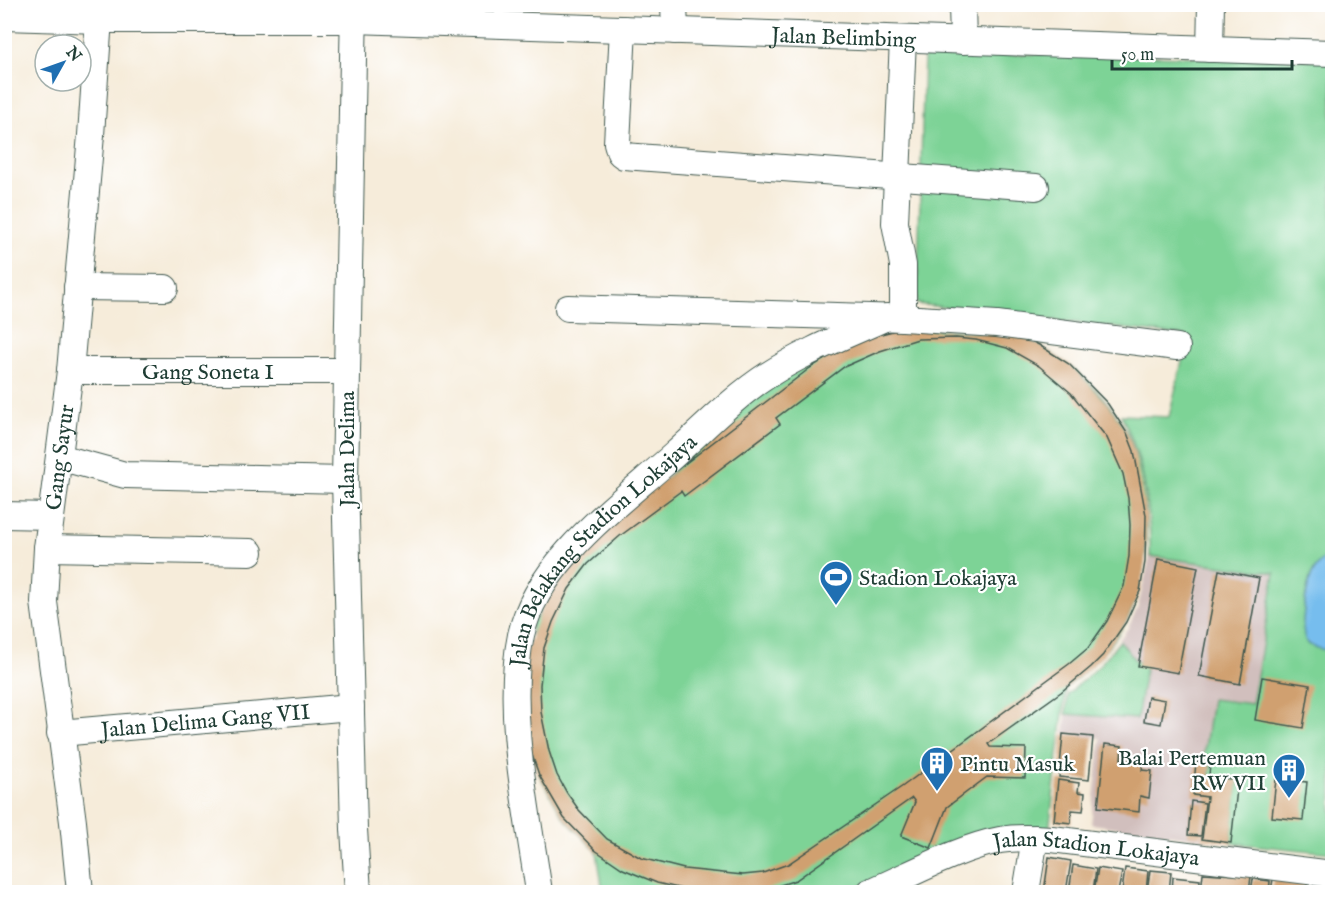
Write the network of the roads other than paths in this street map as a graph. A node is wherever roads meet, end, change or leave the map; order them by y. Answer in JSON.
{"nodes":[{"id":1,"x":674,"y":4,"type":"edge"},
{"id":2,"x":962,"y":4,"type":"edge"},
{"id":3,"x":1211,"y":4,"type":"edge"},
{"id":4,"x":100,"y":12,"type":"edge"},
{"id":5,"x":354,"y":12,"type":"edge"},
{"id":6,"x":4,"y":17,"type":"edge"},
{"id":7,"x":623,"y":29,"type":"junction"},
{"id":8,"x":675,"y":31,"type":"junction"},
{"id":9,"x":903,"y":39,"type":"junction"},
{"id":10,"x":963,"y":41,"type":"junction"},
{"id":11,"x":1210,"y":49,"type":"junction"},
{"id":12,"x":1332,"y":53,"type":"edge"},
{"id":13,"x":897,"y":177,"type":"junction"},
{"id":14,"x":1036,"y":187,"type":"dead end"},
{"id":15,"x":77,"y":287,"type":"junction"},
{"id":16,"x":165,"y":288,"type":"dead end"},
{"id":17,"x":568,"y":308,"type":"dead end"},
{"id":18,"x":895,"y":318,"type":"junction"},
{"id":19,"x":1177,"y":347,"type":"dead end"},
{"id":20,"x":346,"y":371,"type":"junction"},
{"id":21,"x":70,"y":372,"type":"junction"},
{"id":22,"x":59,"y":457,"type":"junction"},
{"id":23,"x":345,"y":480,"type":"junction"},
{"id":24,"x":4,"y":515,"type":"edge"},
{"id":25,"x":51,"y":516,"type":"junction"},
{"id":26,"x":47,"y":548,"type":"junction"},
{"id":27,"x":250,"y":552,"type":"dead end"},
{"id":28,"x":351,"y":707,"type":"junction"},
{"id":29,"x":60,"y":733,"type":"junction"},
{"id":30,"x":1035,"y":838,"type":"junction"},
{"id":31,"x":1332,"y":874,"type":"edge"},
{"id":32,"x":80,"y":892,"type":"edge"},
{"id":33,"x":358,"y":892,"type":"edge"},
{"id":34,"x":539,"y":892,"type":"edge"},
{"id":35,"x":870,"y":892,"type":"edge"},
{"id":36,"x":1026,"y":892,"type":"edge"}],
"edges":[{"from":1,"to":8,"type":"street"},
{"from":2,"to":10,"type":"street"},
{"from":3,"to":11,"type":"street"},
{"from":4,"to":5,"type":"street","name":"Jalan Belimbing"},
{"from":4,"to":6,"type":"street","name":"Jalan Belimbing"},
{"from":4,"to":15,"type":"street","name":"Gang Sayur"},
{"from":5,"to":7,"type":"street","name":"Jalan Belimbing"},
{"from":5,"to":20,"type":"street","name":"Jalan Delima"},
{"from":7,"to":8,"type":"street","name":"Jalan Belimbing"},
{"from":7,"to":13,"type":"street"},
{"from":8,"to":9,"type":"street","name":"Jalan Belimbing"},
{"from":9,"to":10,"type":"street","name":"Jalan Belimbing"},
{"from":9,"to":13,"type":"street"},
{"from":10,"to":11,"type":"street","name":"Jalan Belimbing"},
{"from":11,"to":12,"type":"street","name":"Jalan Belimbing"},
{"from":13,"to":14,"type":"street"},
{"from":13,"to":18,"type":"street"},
{"from":15,"to":16,"type":"street"},
{"from":15,"to":21,"type":"street","name":"Gang Sayur"},
{"from":17,"to":18,"type":"street","name":"Jalan Belakang Stadion Lokajaya"},
{"from":18,"to":19,"type":"street","name":"Jalan Belakang Stadion Lokajaya"},
{"from":18,"to":34,"type":"street","name":"Jalan Belakang Stadion Lokajaya"},
{"from":20,"to":21,"type":"street","name":"Gang Soneta I"},
{"from":20,"to":23,"type":"street","name":"Jalan Delima"},
{"from":21,"to":22,"type":"street","name":"Gang Sayur"},
{"from":22,"to":23,"type":"street"},
{"from":22,"to":25,"type":"street","name":"Gang Sayur"},
{"from":23,"to":28,"type":"street","name":"Jalan Delima"},
{"from":24,"to":25,"type":"street"},
{"from":25,"to":26,"type":"street","name":"Gang Sayur"},
{"from":26,"to":27,"type":"street"},
{"from":26,"to":29,"type":"street","name":"Gang Sayur"},
{"from":28,"to":29,"type":"street","name":"Jalan Delima Gang VII"},
{"from":28,"to":33,"type":"street","name":"Jalan Delima"},
{"from":29,"to":32,"type":"street","name":"Gang Sayur"},
{"from":30,"to":31,"type":"street","name":"Jalan Stadion Lokajaya"},
{"from":30,"to":35,"type":"street","name":"Jalan Stadion Lokajaya"},
{"from":30,"to":36,"type":"street"}]}
